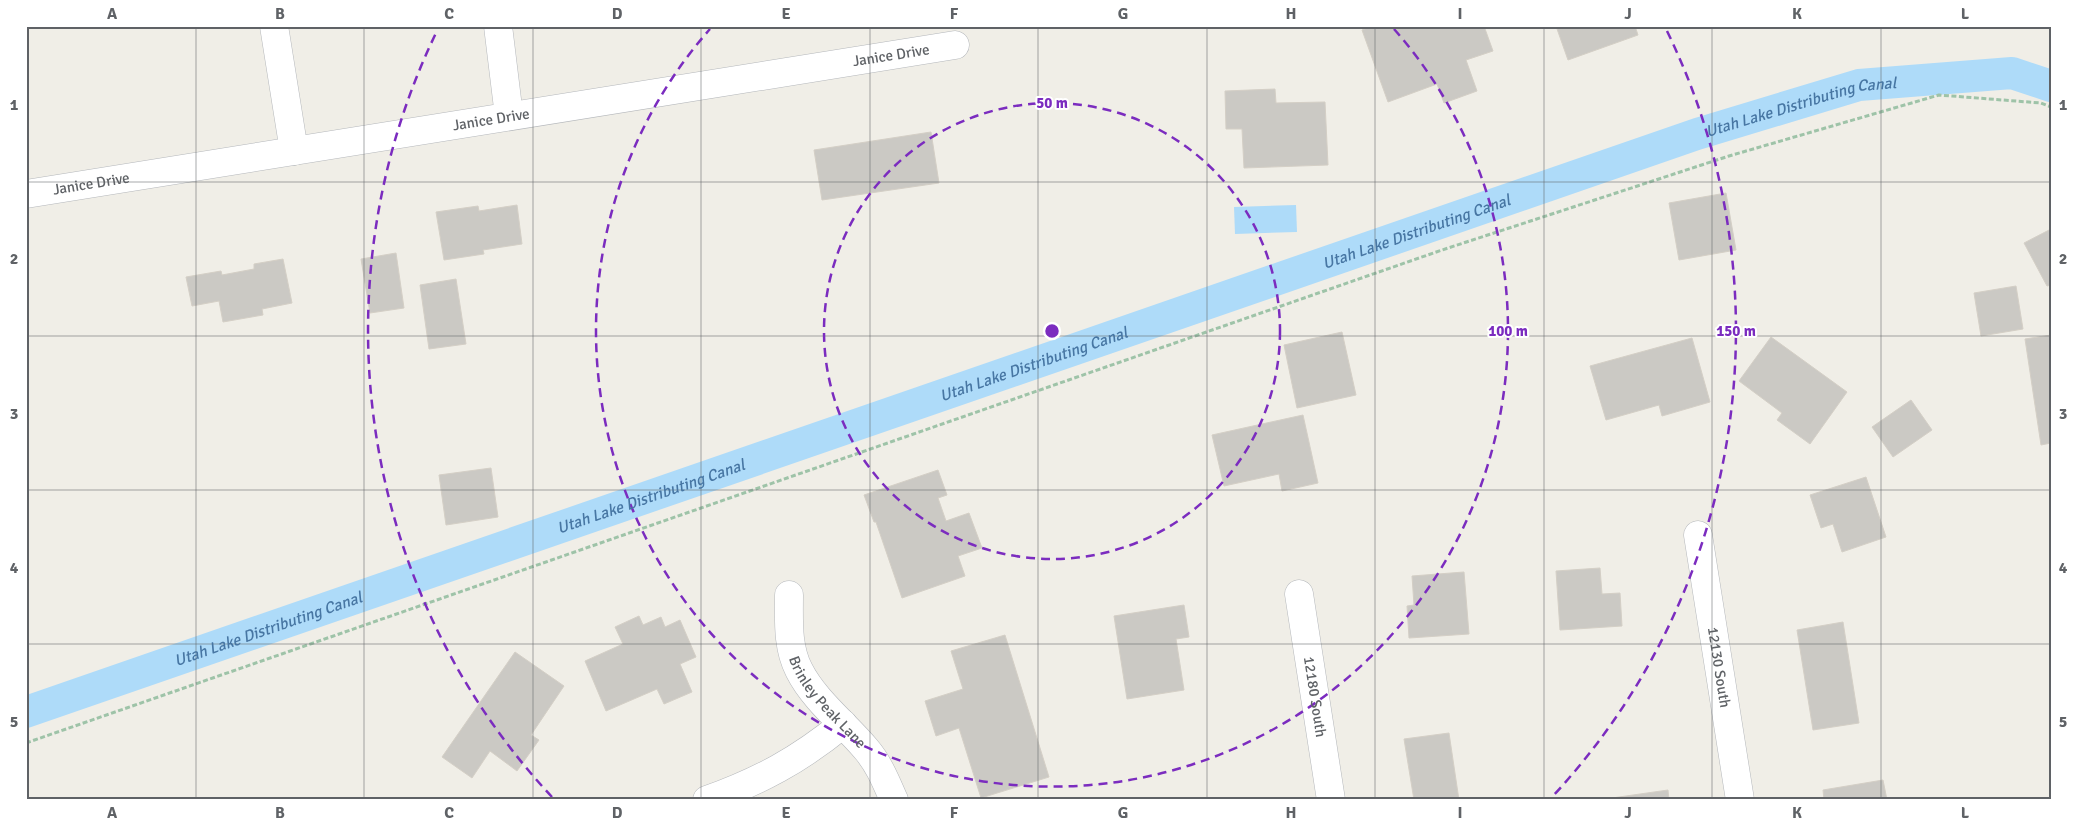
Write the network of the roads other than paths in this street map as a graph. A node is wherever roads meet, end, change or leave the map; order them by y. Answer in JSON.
{"nodes":[{"id":1,"x":274,"y":26,"type":"edge"},
{"id":2,"x":498,"y":26,"type":"edge"},
{"id":3,"x":955,"y":44,"type":"dead end"},
{"id":4,"x":509,"y":116,"type":"junction"},
{"id":5,"x":294,"y":150,"type":"junction"},
{"id":6,"x":26,"y":194,"type":"edge"},
{"id":7,"x":1698,"y":535,"type":"dead end"},
{"id":8,"x":1299,"y":594,"type":"dead end"},
{"id":9,"x":789,"y":595,"type":"dead end"},
{"id":10,"x":843,"y":724,"type":"junction"},
{"id":11,"x":707,"y":800,"type":"edge"},
{"id":12,"x":894,"y":800,"type":"edge"},
{"id":13,"x":1331,"y":800,"type":"edge"},
{"id":14,"x":1740,"y":800,"type":"edge"}],
"edges":[{"from":1,"to":5,"type":"street"},
{"from":2,"to":4,"type":"street"},
{"from":3,"to":4,"type":"street","name":"Janice Drive"},
{"from":4,"to":5,"type":"street","name":"Janice Drive"},
{"from":5,"to":6,"type":"street","name":"Janice Drive"},
{"from":7,"to":14,"type":"street","name":"12130 South"},
{"from":8,"to":13,"type":"street","name":"12180 South"},
{"from":9,"to":10,"type":"street","name":"Brinley Peak Lane"},
{"from":10,"to":11,"type":"street"},
{"from":10,"to":12,"type":"street","name":"Brinley Peak Lane"}]}
